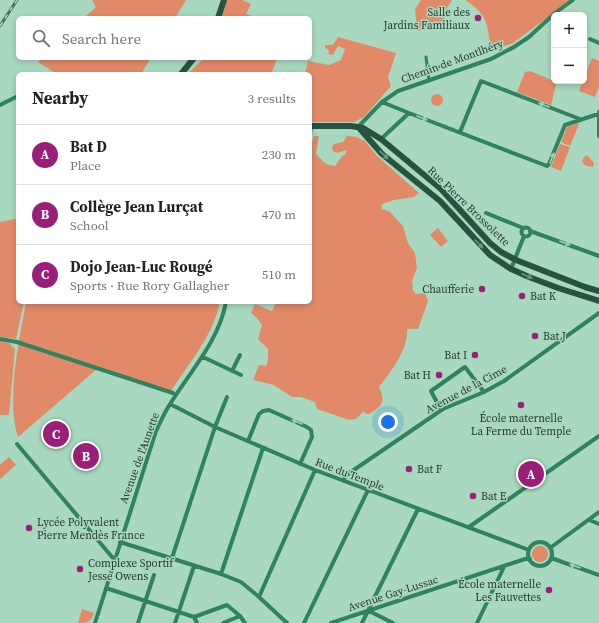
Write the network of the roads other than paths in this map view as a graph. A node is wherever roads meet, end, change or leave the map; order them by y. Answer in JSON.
{"nodes":[{"id":1,"x":223,"y":0,"type":"edge"},
{"id":2,"x":573,"y":0,"type":"edge"},
{"id":3,"x":218,"y":16,"type":"edge"},
{"id":4,"x":590,"y":39,"type":"dead end"},
{"id":5,"x":599,"y":43,"type":"edge"},
{"id":6,"x":426,"y":57,"type":"dead end"},
{"id":7,"x":188,"y":60,"type":"edge"},
{"id":8,"x":192,"y":60,"type":"edge"},
{"id":9,"x":441,"y":66,"type":"dead end"},
{"id":10,"x":179,"y":72,"type":"edge"},
{"id":11,"x":183,"y":72,"type":"edge"},
{"id":12,"x":429,"y":73,"type":"junction"},
{"id":13,"x":429,"y":81,"type":"junction"},
{"id":14,"x":16,"y":97,"type":"edge"},
{"id":15,"x":382,"y":102,"type":"junction"},
{"id":16,"x":0,"y":105,"type":"edge"},
{"id":17,"x":599,"y":112,"type":"edge"},
{"id":18,"x":409,"y":113,"type":"junction"},
{"id":19,"x":599,"y":115,"type":"edge"},
{"id":20,"x":581,"y":119,"type":"junction"},
{"id":21,"x":312,"y":126,"type":"edge"},
{"id":22,"x":358,"y":127,"type":"junction"},
{"id":23,"x":460,"y":132,"type":"junction"},
{"id":24,"x":599,"y":136,"type":"edge"},
{"id":25,"x":381,"y":139,"type":"junction"},
{"id":26,"x":486,"y":214,"type":"dead end"},
{"id":27,"x":523,"y":228,"type":"junction"},
{"id":28,"x":530,"y":231,"type":"junction"},
{"id":29,"x":524,"y":236,"type":"junction"},
{"id":30,"x":599,"y":256,"type":"edge"},
{"id":31,"x":516,"y":260,"type":"junction"},
{"id":32,"x":512,"y":269,"type":"junction"},
{"id":33,"x":599,"y":291,"type":"edge"},
{"id":34,"x":599,"y":301,"type":"edge"},
{"id":35,"x":226,"y":304,"type":"edge"},
{"id":36,"x":599,"y":313,"type":"edge"},
{"id":37,"x":0,"y":339,"type":"edge"},
{"id":38,"x":240,"y":355,"type":"dead end"},
{"id":39,"x":202,"y":357,"type":"junction"},
{"id":40,"x":232,"y":371,"type":"junction"},
{"id":41,"x":241,"y":375,"type":"dead end"},
{"id":42,"x":484,"y":392,"type":"junction"},
{"id":43,"x":173,"y":393,"type":"dead end"},
{"id":44,"x":228,"y":397,"type":"dead end"},
{"id":45,"x":170,"y":404,"type":"junction"},
{"id":46,"x":442,"y":410,"type":"junction"},
{"id":47,"x":215,"y":427,"type":"junction"},
{"id":48,"x":599,"y":436,"type":"edge"},
{"id":49,"x":248,"y":441,"type":"junction"},
{"id":50,"x":17,"y":444,"type":"dead end"},
{"id":51,"x":262,"y":448,"type":"junction"},
{"id":52,"x":300,"y":464,"type":"junction"},
{"id":53,"x":315,"y":470,"type":"junction"},
{"id":54,"x":344,"y":481,"type":"junction"},
{"id":55,"x":368,"y":490,"type":"junction"},
{"id":56,"x":418,"y":508,"type":"junction"},
{"id":57,"x":599,"y":512,"type":"edge"},
{"id":58,"x":589,"y":520,"type":"junction"},
{"id":59,"x":599,"y":524,"type":"edge"},
{"id":60,"x":470,"y":527,"type":"junction"},
{"id":61,"x":120,"y":542,"type":"junction"},
{"id":62,"x":550,"y":548,"type":"junction"},
{"id":63,"x":529,"y":550,"type":"junction"},
{"id":64,"x":172,"y":558,"type":"junction"},
{"id":65,"x":115,"y":559,"type":"junction"},
{"id":66,"x":530,"y":559,"type":"junction"},
{"id":67,"x":551,"y":559,"type":"junction"},
{"id":68,"x":194,"y":566,"type":"junction"},
{"id":69,"x":504,"y":567,"type":"junction"},
{"id":70,"x":221,"y":574,"type":"junction"},
{"id":71,"x":154,"y":575,"type":"dead end"},
{"id":72,"x":599,"y":575,"type":"edge"},
{"id":73,"x":106,"y":588,"type":"junction"},
{"id":74,"x":259,"y":597,"type":"junction"},
{"id":75,"x":146,"y":600,"type":"junction"},
{"id":76,"x":369,"y":611,"type":"junction"},
{"id":77,"x":179,"y":612,"type":"junction"},
{"id":78,"x":240,"y":616,"type":"junction"},
{"id":79,"x":194,"y":617,"type":"junction"},
{"id":80,"x":94,"y":623,"type":"edge"},
{"id":81,"x":138,"y":623,"type":"edge"},
{"id":82,"x":175,"y":623,"type":"edge"},
{"id":83,"x":197,"y":623,"type":"edge"},
{"id":84,"x":223,"y":623,"type":"edge"},
{"id":85,"x":245,"y":623,"type":"edge"},
{"id":86,"x":287,"y":623,"type":"edge"},
{"id":87,"x":304,"y":623,"type":"edge"},
{"id":88,"x":331,"y":623,"type":"edge"},
{"id":89,"x":362,"y":623,"type":"edge"},
{"id":90,"x":393,"y":623,"type":"edge"},
{"id":91,"x":477,"y":623,"type":"edge"}],
"edges":[{"from":1,"to":3,"type":"main road"},
{"from":2,"to":13,"type":"street","name":"Chemin de Montlhéry"},
{"from":4,"to":5,"type":"street"},
{"from":6,"to":12,"type":"street"},
{"from":7,"to":10,"type":"main road"},
{"from":8,"to":11,"type":"main road"},
{"from":9,"to":12,"type":"street"},
{"from":12,"to":13,"type":"street"},
{"from":13,"to":15,"type":"street","name":"Chemin de Montlhéry"},
{"from":14,"to":16,"type":"street"},
{"from":15,"to":18,"type":"street"},
{"from":15,"to":22,"type":"street","name":"Chemin de Montlhéry"},
{"from":17,"to":19,"type":"street"},
{"from":18,"to":23,"type":"street","one_way":true},
{"from":18,"to":25,"type":"street"},
{"from":19,"to":20,"type":"street"},
{"from":19,"to":24,"type":"street"},
{"from":23,"to":20,"type":"street","one_way":true},
{"from":20,"to":23,"type":"street","one_way":true},
{"from":21,"to":22,"type":"main road","name":"Rue Pierre Brossolette"},
{"from":22,"to":25,"type":"main road","name":"Rue Pierre Brossolette"},
{"from":22,"to":32,"type":"main road","name":"Rue Pierre Brossolette","one_way":true},
{"from":25,"to":31,"type":"main road","name":"Rue Pierre Brossolette"},
{"from":26,"to":27,"type":"street"},
{"from":27,"to":28,"type":"street"},
{"from":27,"to":29,"type":"street"},
{"from":28,"to":29,"type":"street"},
{"from":28,"to":30,"type":"street","one_way":true},
{"from":29,"to":31,"type":"street"},
{"from":31,"to":32,"type":"street"},
{"from":31,"to":33,"type":"main road","name":"Rue Pierre Brossolette"},
{"from":32,"to":34,"type":"main road","name":"Rue Pierre Brossolette","one_way":true},
{"from":35,"to":39,"type":"street","name":"Avenue de l'Aunette"},
{"from":36,"to":42,"type":"street","name":"Avenue de la Cime"},
{"from":37,"to":43,"type":"street"},
{"from":38,"to":40,"type":"street"},
{"from":39,"to":40,"type":"street"},
{"from":39,"to":45,"type":"street","name":"Avenue de l'Aunette"},
{"from":40,"to":41,"type":"street"},
{"from":42,"to":46,"type":"street","name":"Avenue de la Cime"},
{"from":42,"to":46,"type":"street"},
{"from":44,"to":47,"type":"street"},
{"from":45,"to":47,"type":"street","name":"Rue du Temple"},
{"from":45,"to":61,"type":"street","name":"Avenue de l'Aunette"},
{"from":46,"to":54,"type":"street","name":"Avenue de la Cime"},
{"from":47,"to":49,"type":"street","name":"Rue du Temple"},
{"from":47,"to":64,"type":"street"},
{"from":48,"to":60,"type":"street"},
{"from":49,"to":51,"type":"street","name":"Rue du Temple"},
{"from":52,"to":49,"type":"street","one_way":true},
{"from":50,"to":65,"type":"street"},
{"from":51,"to":52,"type":"street","name":"Rue du Temple"},
{"from":51,"to":70,"type":"street"},
{"from":52,"to":53,"type":"street","name":"Rue du Temple"},
{"from":53,"to":54,"type":"street","name":"Rue du Temple"},
{"from":53,"to":74,"type":"street"},
{"from":54,"to":55,"type":"street","name":"Rue du Temple"},
{"from":55,"to":56,"type":"street","name":"Rue du Temple"},
{"from":55,"to":87,"type":"street"},
{"from":56,"to":60,"type":"street","name":"Rue du Temple"},
{"from":56,"to":76,"type":"street"},
{"from":57,"to":58,"type":"street"},
{"from":58,"to":59,"type":"street"},
{"from":58,"to":62,"type":"street"},
{"from":60,"to":63,"type":"street","name":"Rue du Temple"},
{"from":61,"to":64,"type":"street"},
{"from":61,"to":65,"type":"street","name":"Avenue de l'Aunette"},
{"from":62,"to":63,"type":"street"},
{"from":62,"to":67,"type":"street"},
{"from":63,"to":66,"type":"street"},
{"from":64,"to":68,"type":"street"},
{"from":65,"to":73,"type":"street","name":"Avenue de l'Aunette"},
{"from":66,"to":67,"type":"street"},
{"from":66,"to":69,"type":"street","name":"Avenue Gay-Lussac"},
{"from":72,"to":67,"type":"street","one_way":true},
{"from":68,"to":70,"type":"street"},
{"from":68,"to":77,"type":"street"},
{"from":69,"to":76,"type":"street","name":"Avenue Gay-Lussac"},
{"from":69,"to":91,"type":"street"},
{"from":70,"to":74,"type":"street"},
{"from":71,"to":75,"type":"street"},
{"from":73,"to":75,"type":"street"},
{"from":73,"to":80,"type":"street","name":"Avenue de l'Aunette"},
{"from":74,"to":86,"type":"street"},
{"from":75,"to":77,"type":"street"},
{"from":75,"to":81,"type":"street"},
{"from":76,"to":88,"type":"street","name":"Avenue Gay-Lussac"},
{"from":76,"to":89,"type":"street"},
{"from":76,"to":90,"type":"street"},
{"from":77,"to":79,"type":"street"},
{"from":77,"to":82,"type":"street"},
{"from":78,"to":79,"type":"street"},
{"from":78,"to":84,"type":"street"},
{"from":78,"to":85,"type":"street"},
{"from":79,"to":83,"type":"street"}]}
